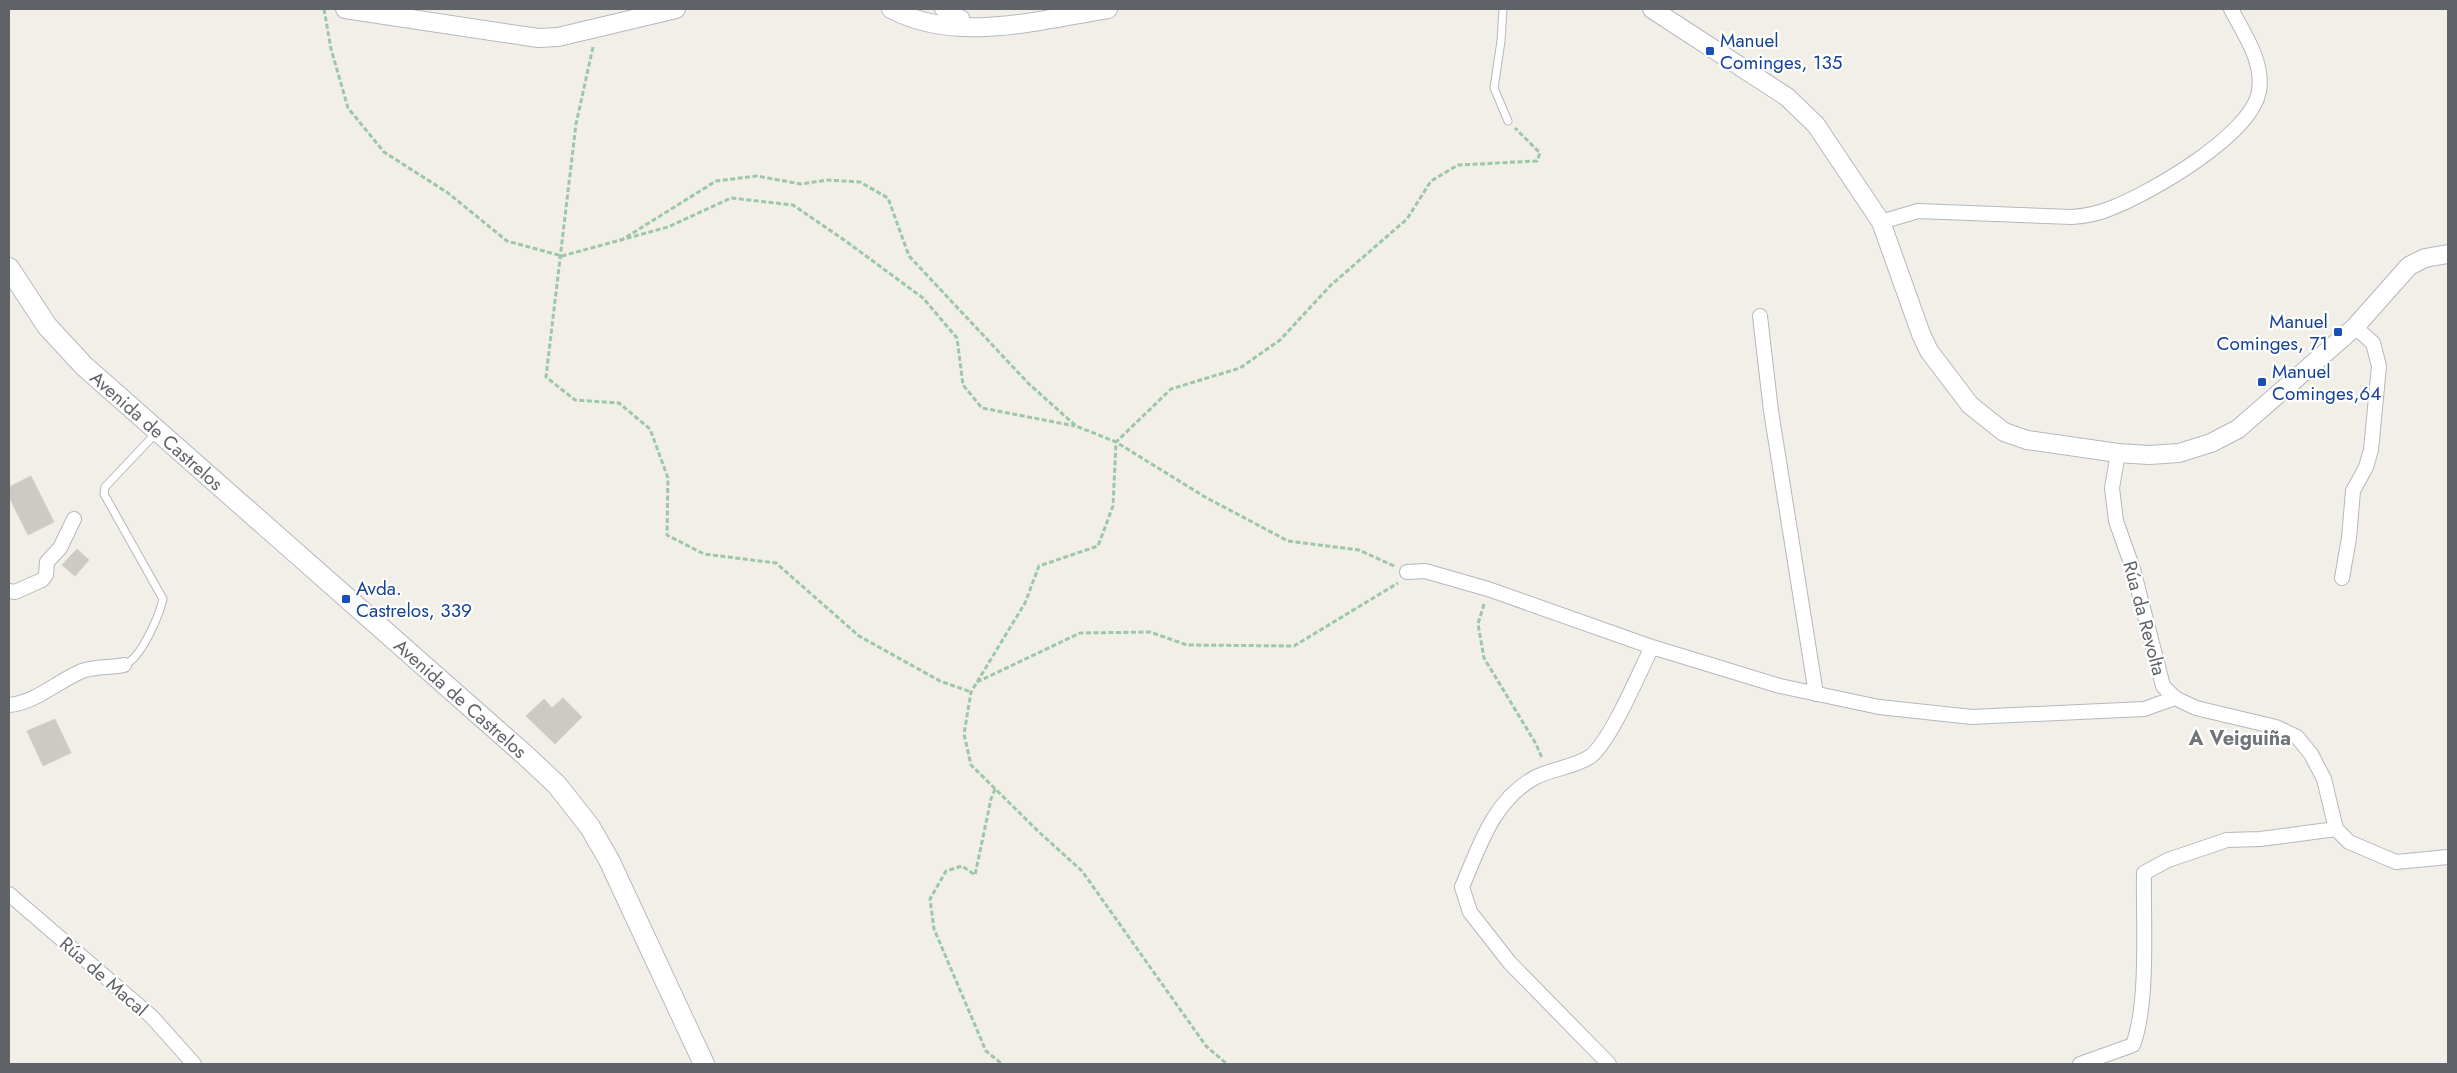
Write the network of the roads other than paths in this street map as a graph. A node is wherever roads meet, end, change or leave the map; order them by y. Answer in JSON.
{"nodes":[{"id":1,"x":676,"y":9,"type":"edge"},
{"id":2,"x":891,"y":9,"type":"edge"},
{"id":3,"x":942,"y":9,"type":"edge"},
{"id":4,"x":1108,"y":9,"type":"edge"},
{"id":5,"x":1503,"y":9,"type":"edge"},
{"id":6,"x":1652,"y":9,"type":"edge"},
{"id":7,"x":2232,"y":9,"type":"edge"},
{"id":8,"x":355,"y":10,"type":"edge"},
{"id":9,"x":963,"y":27,"type":"junction"},
{"id":10,"x":1508,"y":121,"type":"road end"},
{"id":11,"x":1881,"y":222,"type":"junction"},
{"id":12,"x":2448,"y":254,"type":"edge"},
{"id":13,"x":9,"y":268,"type":"edge"},
{"id":14,"x":1760,"y":316,"type":"dead end"},
{"id":15,"x":2355,"y":327,"type":"junction"},
{"id":16,"x":158,"y":432,"type":"junction"},
{"id":17,"x":2118,"y":453,"type":"junction"},
{"id":18,"x":74,"y":519,"type":"dead end"},
{"id":19,"x":1407,"y":572,"type":"road end"},
{"id":20,"x":2342,"y":578,"type":"dead end"},
{"id":21,"x":9,"y":591,"type":"edge"},
{"id":22,"x":1652,"y":647,"type":"junction"},
{"id":23,"x":124,"y":665,"type":"joint"},
{"id":24,"x":1816,"y":694,"type":"junction"},
{"id":25,"x":2176,"y":698,"type":"junction"},
{"id":26,"x":9,"y":705,"type":"edge"},
{"id":27,"x":2336,"y":829,"type":"junction"},
{"id":28,"x":2448,"y":857,"type":"edge"},
{"id":29,"x":9,"y":894,"type":"edge"},
{"id":30,"x":194,"y":1064,"type":"edge"},
{"id":31,"x":704,"y":1064,"type":"edge"},
{"id":32,"x":1609,"y":1064,"type":"edge"},
{"id":33,"x":2080,"y":1064,"type":"edge"}],
"edges":[{"from":1,"to":8,"type":"street"},
{"from":2,"to":9,"type":"street"},
{"from":3,"to":9,"type":"street"},
{"from":4,"to":9,"type":"street"},
{"from":5,"to":10,"type":"lane"},
{"from":6,"to":11,"type":"street"},
{"from":7,"to":11,"type":"street"},
{"from":11,"to":17,"type":"street"},
{"from":12,"to":15,"type":"street"},
{"from":13,"to":16,"type":"main road","name":"Avenida de Castrelos"},
{"from":14,"to":24,"type":"street"},
{"from":15,"to":17,"type":"street"},
{"from":15,"to":20,"type":"street"},
{"from":16,"to":23,"type":"lane"},
{"from":16,"to":31,"type":"main road","name":"Avenida de Castrelos"},
{"from":17,"to":25,"type":"street","name":"Rúa da Revolta"},
{"from":18,"to":21,"type":"street"},
{"from":19,"to":22,"type":"street"},
{"from":22,"to":24,"type":"street"},
{"from":22,"to":32,"type":"street"},
{"from":23,"to":26,"type":"street"},
{"from":24,"to":25,"type":"street"},
{"from":25,"to":27,"type":"street","name":"Rúa da Revolta"},
{"from":27,"to":28,"type":"street"},
{"from":27,"to":33,"type":"street"},
{"from":29,"to":30,"type":"street","name":"Rúa de Macal"}]}
